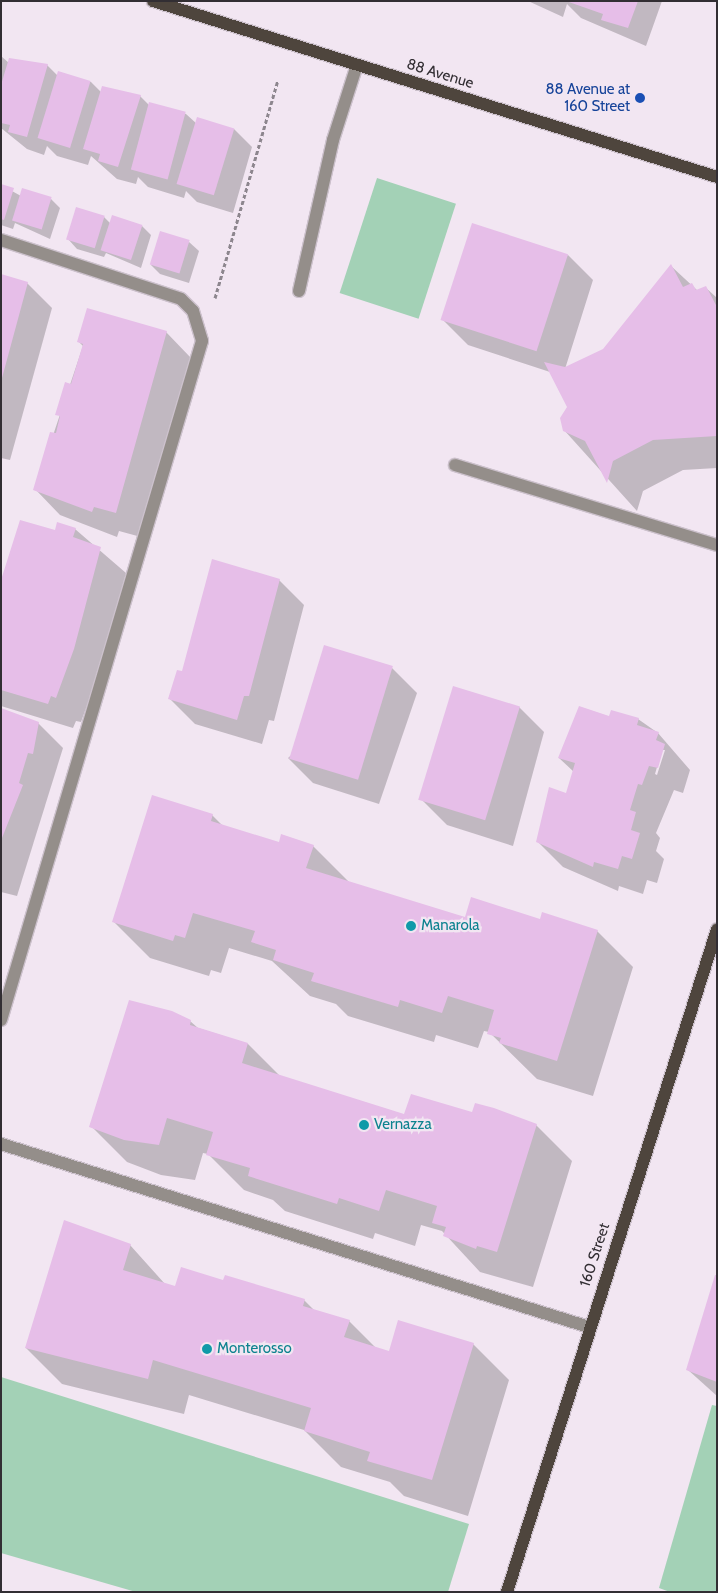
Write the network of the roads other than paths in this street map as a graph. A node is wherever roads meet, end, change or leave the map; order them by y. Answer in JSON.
{"nodes":[{"id":1,"x":153,"y":1,"type":"edge"},
{"id":2,"x":357,"y":65,"type":"junction"},
{"id":3,"x":717,"y":177,"type":"edge"},
{"id":4,"x":1,"y":240,"type":"edge"},
{"id":5,"x":299,"y":291,"type":"dead end"},
{"id":6,"x":456,"y":465,"type":"dead end"},
{"id":7,"x":717,"y":545,"type":"edge"},
{"id":8,"x":717,"y":929,"type":"edge"},
{"id":9,"x":1,"y":1020,"type":"edge"},
{"id":10,"x":1,"y":1144,"type":"edge"},
{"id":11,"x":589,"y":1327,"type":"junction"},
{"id":12,"x":507,"y":1592,"type":"edge"}],
"edges":[{"from":1,"to":2,"type":"main road","name":"88 Avenue"},
{"from":2,"to":3,"type":"main road","name":"88 Avenue"},
{"from":2,"to":5,"type":"lane"},
{"from":4,"to":9,"type":"lane"},
{"from":6,"to":7,"type":"lane"},
{"from":8,"to":11,"type":"main road","name":"160 Street"},
{"from":10,"to":11,"type":"lane"},
{"from":11,"to":12,"type":"main road","name":"160 Street"}]}
